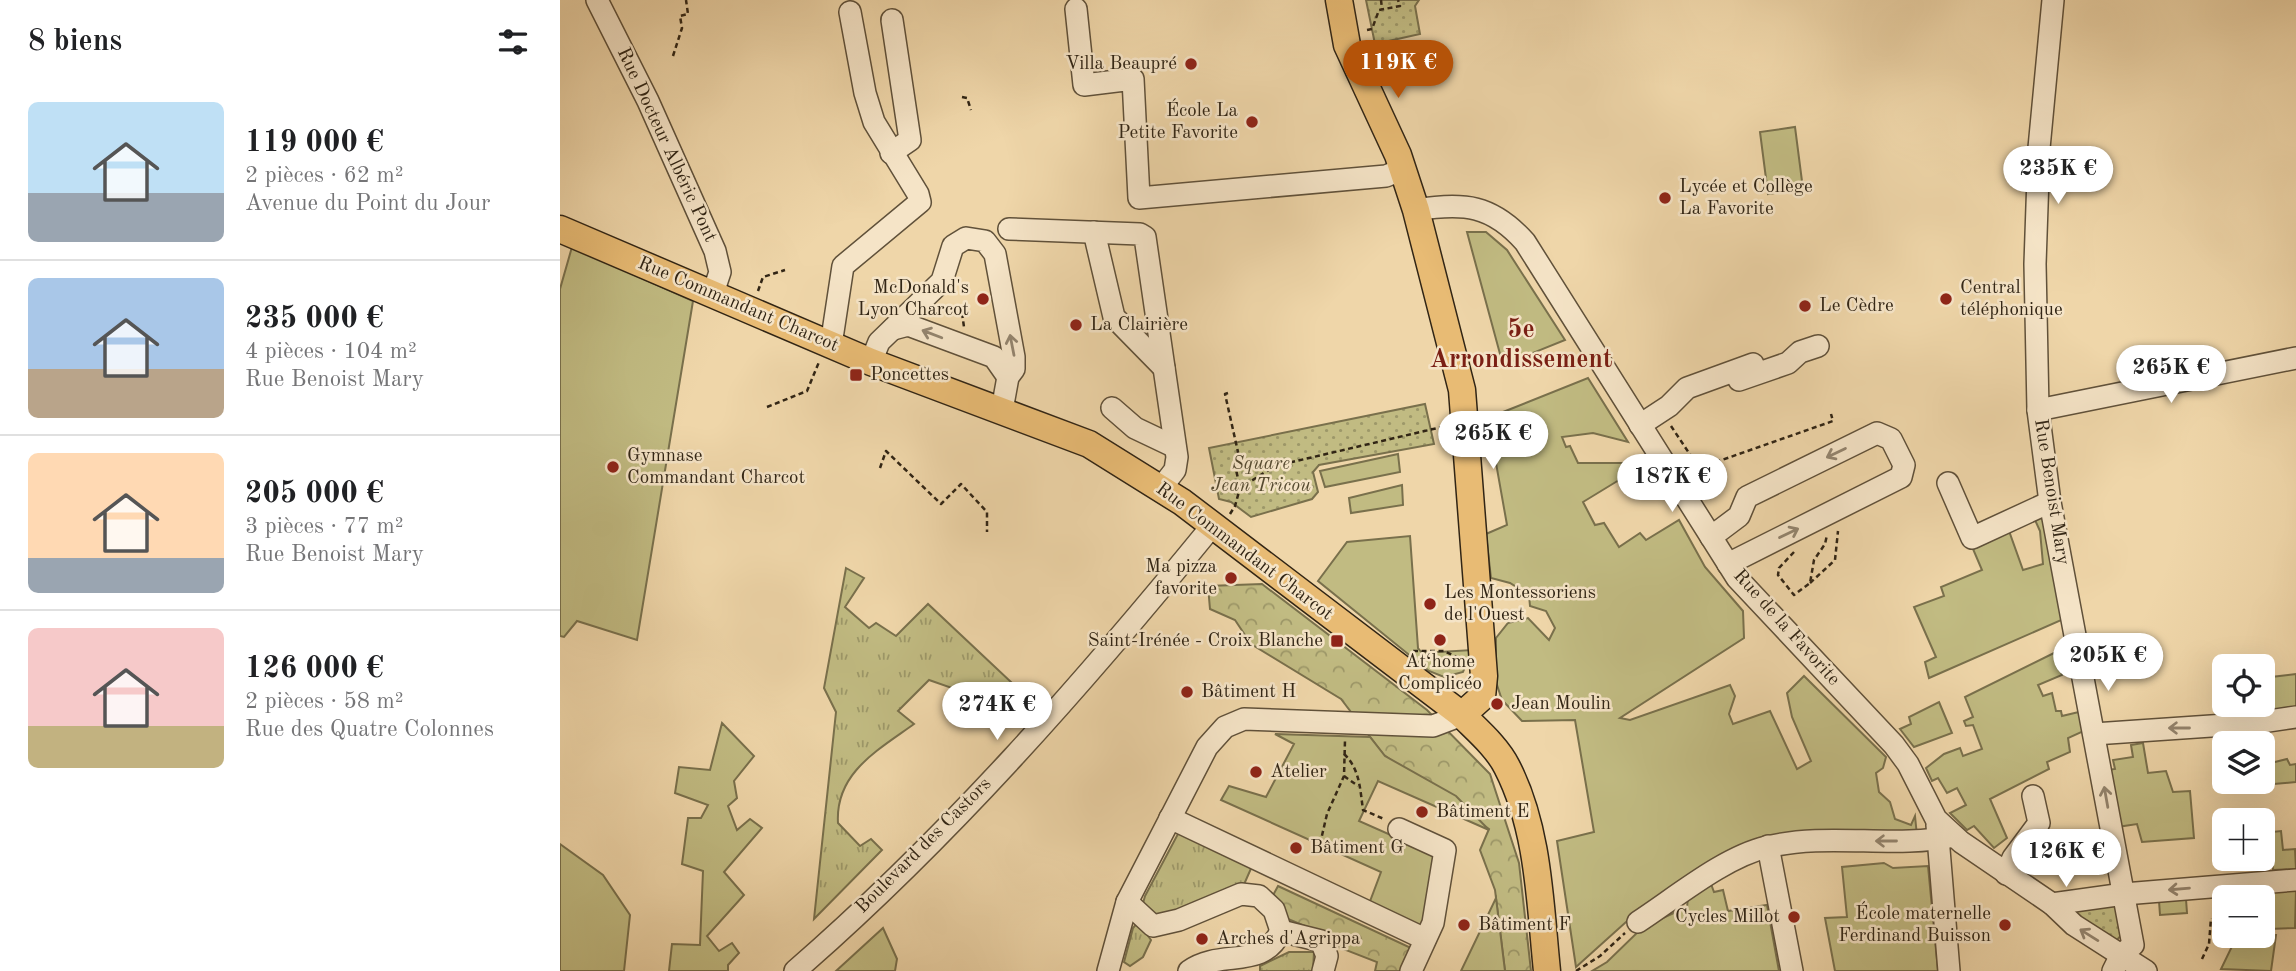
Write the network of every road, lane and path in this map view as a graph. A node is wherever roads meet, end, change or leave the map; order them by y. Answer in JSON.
{"nodes":[{"id":1,"x":597,"y":0,"type":"edge"},
{"id":2,"x":686,"y":0,"type":"edge"},
{"id":3,"x":1339,"y":0,"type":"edge"},
{"id":4,"x":1381,"y":0,"type":"edge"},
{"id":5,"x":1398,"y":0,"type":"edge"},
{"id":6,"x":2053,"y":0,"type":"edge"},
{"id":7,"x":1076,"y":9,"type":"dead end"},
{"id":8,"x":1382,"y":9,"type":"junction"},
{"id":9,"x":850,"y":12,"type":"dead end"},
{"id":10,"x":892,"y":20,"type":"dead end"},
{"id":11,"x":1367,"y":30,"type":"dead end"},
{"id":12,"x":673,"y":56,"type":"dead end"},
{"id":13,"x":962,"y":97,"type":"dead end"},
{"id":14,"x":971,"y":110,"type":"dead end"},
{"id":15,"x":891,"y":153,"type":"junction"},
{"id":16,"x":1403,"y":169,"type":"junction"},
{"id":17,"x":1416,"y":210,"type":"junction"},
{"id":18,"x":560,"y":229,"type":"edge"},
{"id":19,"x":1009,"y":229,"type":"dead end"},
{"id":20,"x":1094,"y":232,"type":"junction"},
{"id":21,"x":785,"y":270,"type":"dead end"},
{"id":22,"x":712,"y":292,"type":"junction"},
{"id":23,"x":755,"y":297,"type":"dead end"},
{"id":24,"x":893,"y":329,"type":"junction"},
{"id":25,"x":1818,"y":346,"type":"dead end"},
{"id":26,"x":826,"y":350,"type":"junction"},
{"id":27,"x":2296,"y":358,"type":"edge"},
{"id":28,"x":871,"y":362,"type":"junction"},
{"id":29,"x":1753,"y":364,"type":"dead end"},
{"id":30,"x":1164,"y":368,"type":"junction"},
{"id":31,"x":1719,"y":376,"type":"junction"},
{"id":32,"x":1008,"y":377,"type":"junction"},
{"id":33,"x":1228,"y":393,"type":"dead end"},
{"id":34,"x":767,"y":407,"type":"dead end"},
{"id":35,"x":1112,"y":408,"type":"dead end"},
{"id":36,"x":1002,"y":410,"type":"junction"},
{"id":37,"x":2038,"y":410,"type":"junction"},
{"id":38,"x":1662,"y":411,"type":"junction"},
{"id":39,"x":1830,"y":414,"type":"dead end"},
{"id":40,"x":1454,"y":424,"type":"dead end"},
{"id":41,"x":1640,"y":425,"type":"junction"},
{"id":42,"x":1175,"y":447,"type":"junction"},
{"id":43,"x":880,"y":468,"type":"dead end"},
{"id":44,"x":1699,"y":468,"type":"junction"},
{"id":45,"x":1691,"y":471,"type":"dead end"},
{"id":46,"x":1948,"y":483,"type":"dead end"},
{"id":47,"x":1161,"y":488,"type":"junction"},
{"id":48,"x":1240,"y":488,"type":"junction"},
{"id":49,"x":2050,"y":502,"type":"junction"},
{"id":50,"x":1754,"y":514,"type":"dead end"},
{"id":51,"x":1221,"y":520,"type":"junction"},
{"id":52,"x":1831,"y":524,"type":"junction"},
{"id":53,"x":1803,"y":527,"type":"junction"},
{"id":54,"x":987,"y":532,"type":"dead end"},
{"id":55,"x":1711,"y":537,"type":"junction"},
{"id":56,"x":1752,"y":552,"type":"junction"},
{"id":57,"x":1728,"y":564,"type":"junction"},
{"id":58,"x":1810,"y":583,"type":"junction"},
{"id":59,"x":1411,"y":650,"type":"dead end"},
{"id":60,"x":1472,"y":664,"type":"dead end"},
{"id":61,"x":1462,"y":715,"type":"junction"},
{"id":62,"x":2296,"y":717,"type":"edge"},
{"id":63,"x":2094,"y":734,"type":"junction"},
{"id":64,"x":1345,"y":738,"type":"dead end"},
{"id":65,"x":1345,"y":754,"type":"junction"},
{"id":66,"x":1344,"y":776,"type":"junction"},
{"id":67,"x":1360,"y":787,"type":"junction"},
{"id":68,"x":2033,"y":796,"type":"dead end"},
{"id":69,"x":1170,"y":818,"type":"junction"},
{"id":70,"x":1399,"y":829,"type":"joint"},
{"id":71,"x":1943,"y":831,"type":"junction"},
{"id":72,"x":1320,"y":844,"type":"dead end"},
{"id":73,"x":1768,"y":846,"type":"junction"},
{"id":74,"x":2006,"y":874,"type":"junction"},
{"id":75,"x":2296,"y":880,"type":"edge"},
{"id":76,"x":2123,"y":894,"type":"junction"},
{"id":77,"x":1127,"y":902,"type":"junction"},
{"id":78,"x":2052,"y":904,"type":"junction"},
{"id":79,"x":2211,"y":918,"type":"dead end"},
{"id":80,"x":1638,"y":922,"type":"joint"},
{"id":81,"x":1281,"y":931,"type":"junction"},
{"id":82,"x":1425,"y":939,"type":"junction"},
{"id":83,"x":2202,"y":959,"type":"dead end"},
{"id":84,"x":2117,"y":963,"type":"edge"},
{"id":85,"x":795,"y":971,"type":"edge"},
{"id":86,"x":1108,"y":971,"type":"edge"},
{"id":87,"x":1189,"y":971,"type":"edge"},
{"id":88,"x":1323,"y":971,"type":"edge"},
{"id":89,"x":1411,"y":971,"type":"edge"},
{"id":90,"x":1547,"y":971,"type":"edge"},
{"id":91,"x":1576,"y":971,"type":"edge"},
{"id":92,"x":1791,"y":971,"type":"edge"},
{"id":93,"x":1949,"y":971,"type":"edge"},
{"id":94,"x":2146,"y":971,"type":"edge"}],
"edges":[{"from":1,"to":22,"type":"street","name":"Rue Docteur Albéric Pont"},
{"from":2,"to":12,"type":"path"},
{"from":3,"to":16,"type":"main road"},
{"from":4,"to":8,"type":"path"},
{"from":5,"to":8,"type":"path"},
{"from":6,"to":37,"type":"street","name":"Rue Benoist Mary"},
{"from":7,"to":16,"type":"street"},
{"from":8,"to":11,"type":"path"},
{"from":9,"to":15,"type":"street"},
{"from":10,"to":15,"type":"street"},
{"from":13,"to":14,"type":"path"},
{"from":15,"to":26,"type":"street"},
{"from":16,"to":17,"type":"main road"},
{"from":17,"to":41,"type":"street","name":"Rue de la Favorite"},
{"from":17,"to":61,"type":"main road"},
{"from":18,"to":22,"type":"main road","name":"Rue Commandant Charcot"},
{"from":19,"to":20,"type":"street"},
{"from":20,"to":30,"type":"street"},
{"from":20,"to":30,"type":"street"},
{"from":21,"to":23,"type":"path"},
{"from":22,"to":26,"type":"main road","name":"Rue Commandant Charcot"},
{"from":24,"to":28,"type":"street"},
{"from":32,"to":24,"type":"street","one_way":true},
{"from":32,"to":24,"type":"street","one_way":true},
{"from":25,"to":31,"type":"street"},
{"from":26,"to":28,"type":"main road","name":"Rue Commandant Charcot"},
{"from":26,"to":34,"type":"path"},
{"from":27,"to":37,"type":"street"},
{"from":28,"to":36,"type":"main road","name":"Rue Commandant Charcot"},
{"from":29,"to":31,"type":"street"},
{"from":30,"to":42,"type":"street"},
{"from":31,"to":38,"type":"street"},
{"from":32,"to":36,"type":"street"},
{"from":33,"to":48,"type":"path"},
{"from":35,"to":42,"type":"street"},
{"from":36,"to":47,"type":"main road","name":"Rue Commandant Charcot"},
{"from":37,"to":49,"type":"street","name":"Rue Benoist Mary"},
{"from":38,"to":41,"type":"street"},
{"from":38,"to":44,"type":"path"},
{"from":39,"to":44,"type":"path"},
{"from":40,"to":48,"type":"path"},
{"from":41,"to":55,"type":"street","name":"Rue de la Favorite"},
{"from":42,"to":47,"type":"street"},
{"from":43,"to":54,"type":"path"},
{"from":44,"to":45,"type":"path"},
{"from":46,"to":49,"type":"street"},
{"from":47,"to":51,"type":"main road","name":"Rue Commandant Charcot"},
{"from":48,"to":51,"type":"path"},
{"from":49,"to":63,"type":"street","name":"Rue Benoist Mary"},
{"from":50,"to":56,"type":"street"},
{"from":51,"to":61,"type":"main road","name":"Rue Commandant Charcot"},
{"from":51,"to":85,"type":"street","name":"Boulevard des Castors"},
{"from":52,"to":53,"type":"street"},
{"from":52,"to":55,"type":"street","one_way":true},
{"from":52,"to":58,"type":"path"},
{"from":52,"to":58,"type":"path"},
{"from":56,"to":53,"type":"street","one_way":true},
{"from":53,"to":58,"type":"path"},
{"from":55,"to":57,"type":"street","name":"Rue de la Favorite"},
{"from":56,"to":57,"type":"street"},
{"from":57,"to":71,"type":"street","name":"Rue de la Favorite"},
{"from":59,"to":60,"type":"path"},
{"from":61,"to":69,"type":"street"},
{"from":61,"to":90,"type":"main road","name":"Rue Commandant Charcot"},
{"from":62,"to":63,"type":"street","one_way":true},
{"from":76,"to":63,"type":"street","name":"Rue Benoist Mary","one_way":true},
{"from":64,"to":65,"type":"path"},
{"from":65,"to":66,"type":"path"},
{"from":65,"to":67,"type":"path"},
{"from":66,"to":67,"type":"path"},
{"from":66,"to":72,"type":"path"},
{"from":67,"to":70,"type":"path"},
{"from":68,"to":74,"type":"street"},
{"from":69,"to":77,"type":"street"},
{"from":69,"to":82,"type":"street"},
{"from":70,"to":82,"type":"street"},
{"from":71,"to":73,"type":"street","one_way":true},
{"from":71,"to":74,"type":"street","name":"Rue de la Favorite"},
{"from":71,"to":93,"type":"street"},
{"from":73,"to":80,"type":"street"},
{"from":73,"to":92,"type":"street"},
{"from":74,"to":78,"type":"street","name":"Rue de la Favorite"},
{"from":75,"to":76,"type":"street","one_way":true},
{"from":76,"to":78,"type":"street"},
{"from":76,"to":84,"type":"street","name":"Rue Benoist Mary"},
{"from":77,"to":81,"type":"street"},
{"from":77,"to":86,"type":"street"},
{"from":84,"to":78,"type":"street","name":"Rue de la Favorite","one_way":true},
{"from":79,"to":83,"type":"path"},
{"from":80,"to":91,"type":"path"},
{"from":81,"to":87,"type":"street"},
{"from":81,"to":88,"type":"street"},
{"from":82,"to":89,"type":"street"},
{"from":84,"to":94,"type":"street","name":"Rue de la Favorite"}]}
